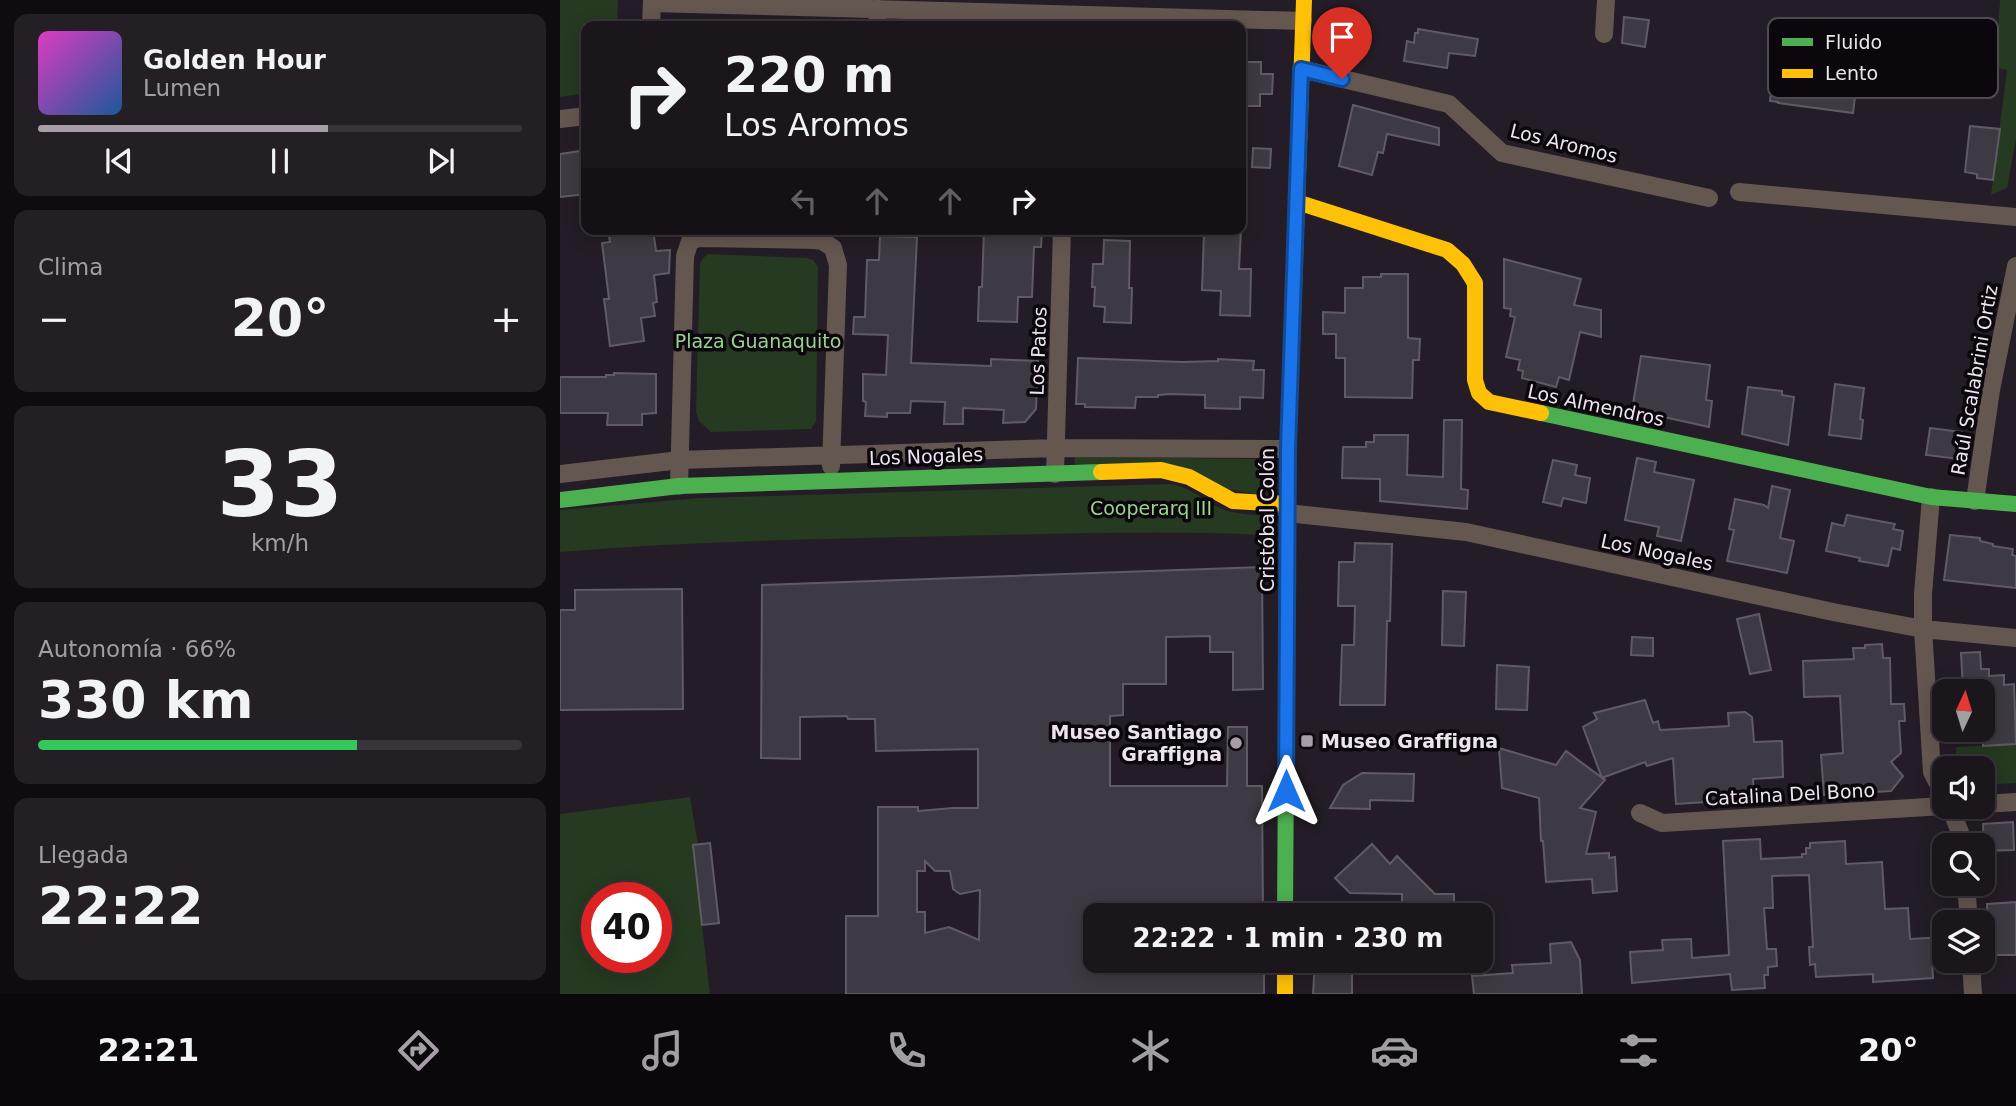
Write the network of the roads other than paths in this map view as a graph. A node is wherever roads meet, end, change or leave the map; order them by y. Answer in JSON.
{"nodes":[{"id":1,"x":1304,"y":0,"type":"edge"},
{"id":2,"x":1606,"y":0,"type":"edge"},
{"id":3,"x":652,"y":1,"type":"edge"},
{"id":4,"x":1068,"y":14,"type":"edge"},
{"id":5,"x":877,"y":18,"type":"edge"},
{"id":6,"x":651,"y":21,"type":"edge"},
{"id":7,"x":1303,"y":21,"type":"junction"},
{"id":8,"x":1604,"y":34,"type":"dead end"},
{"id":9,"x":1301,"y":69,"type":"junction"},
{"id":10,"x":581,"y":117,"type":"edge"},
{"id":11,"x":560,"y":119,"type":"edge"},
{"id":12,"x":1739,"y":192,"type":"dead end"},
{"id":13,"x":1709,"y":198,"type":"dead end"},
{"id":14,"x":1297,"y":202,"type":"junction"},
{"id":15,"x":2016,"y":218,"type":"edge"},
{"id":16,"x":1062,"y":235,"type":"edge"},
{"id":17,"x":2016,"y":266,"type":"edge"},
{"id":18,"x":1056,"y":448,"type":"junction"},
{"id":19,"x":1288,"y":449,"type":"junction"},
{"id":20,"x":831,"y":455,"type":"junction"},
{"id":21,"x":680,"y":460,"type":"junction"},
{"id":22,"x":560,"y":474,"type":"edge"},
{"id":23,"x":1055,"y":474,"type":"junction"},
{"id":24,"x":830,"y":480,"type":"junction"},
{"id":25,"x":679,"y":486,"type":"junction"},
{"id":26,"x":1931,"y":497,"type":"junction"},
{"id":27,"x":560,"y":500,"type":"edge"},
{"id":28,"x":1975,"y":500,"type":"junction"},
{"id":29,"x":2016,"y":505,"type":"edge"},
{"id":30,"x":1287,"y":509,"type":"junction"},
{"id":31,"x":1923,"y":629,"type":"junction"},
{"id":32,"x":2016,"y":638,"type":"edge"},
{"id":33,"x":1932,"y":772,"type":"edge"},
{"id":34,"x":2016,"y":802,"type":"edge"},
{"id":35,"x":1995,"y":803,"type":"edge"},
{"id":36,"x":1932,"y":807,"type":"edge"},
{"id":37,"x":1640,"y":813,"type":"dead end"},
{"id":38,"x":1285,"y":903,"type":"edge"},
{"id":39,"x":1285,"y":973,"type":"edge"},
{"id":40,"x":1972,"y":973,"type":"edge"},
{"id":41,"x":1285,"y":994,"type":"edge"},
{"id":42,"x":1973,"y":994,"type":"edge"}],
"edges":[{"from":1,"to":7,"type":"street","name":"Cristóbal Colón"},
{"from":2,"to":8,"type":"street"},
{"from":3,"to":5,"type":"street"},
{"from":3,"to":6,"type":"street"},
{"from":4,"to":5,"type":"street"},
{"from":4,"to":7,"type":"street"},
{"from":7,"to":9,"type":"street","name":"Cristóbal Colón"},
{"from":9,"to":13,"type":"street","name":"Los Aromos"},
{"from":9,"to":14,"type":"street","name":"Cristóbal Colón"},
{"from":10,"to":11,"type":"street"},
{"from":12,"to":15,"type":"street"},
{"from":14,"to":19,"type":"street","name":"Cristóbal Colón"},
{"from":14,"to":26,"type":"street","name":"Los Almendros"},
{"from":16,"to":18,"type":"street","name":"Los Patos"},
{"from":17,"to":28,"type":"street","name":"Raúl Scalabrini Ortiz"},
{"from":18,"to":19,"type":"street","name":"Los Nogales"},
{"from":18,"to":20,"type":"street","name":"Los Nogales"},
{"from":18,"to":23,"type":"street","name":"Los Patos"},
{"from":19,"to":30,"type":"street","name":"Cristóbal Colón"},
{"from":20,"to":21,"type":"street","name":"Los Nogales"},
{"from":20,"to":21,"type":"street"},
{"from":20,"to":24,"type":"street"},
{"from":21,"to":22,"type":"street","name":"Los Nogales"},
{"from":21,"to":25,"type":"street"},
{"from":23,"to":24,"type":"street","name":"Los Nogales"},
{"from":23,"to":30,"type":"street","name":"Los Nogales"},
{"from":24,"to":25,"type":"street","name":"Los Nogales"},
{"from":25,"to":27,"type":"street","name":"Los Nogales"},
{"from":26,"to":28,"type":"street","name":"Los Almendros"},
{"from":26,"to":31,"type":"street","name":"Raúl Scalabrini Ortiz"},
{"from":28,"to":29,"type":"street","name":"Los Almendros"},
{"from":30,"to":31,"type":"street","name":"Los Nogales"},
{"from":30,"to":38,"type":"street","name":"Cristóbal Colón"},
{"from":31,"to":32,"type":"street","name":"Los Nogales"},
{"from":31,"to":33,"type":"street","name":"Raúl Scalabrini Ortiz"},
{"from":34,"to":35,"type":"street"},
{"from":36,"to":37,"type":"street","name":"Catalina Del Bono"},
{"from":39,"to":41,"type":"street"},
{"from":40,"to":42,"type":"street"}]}
